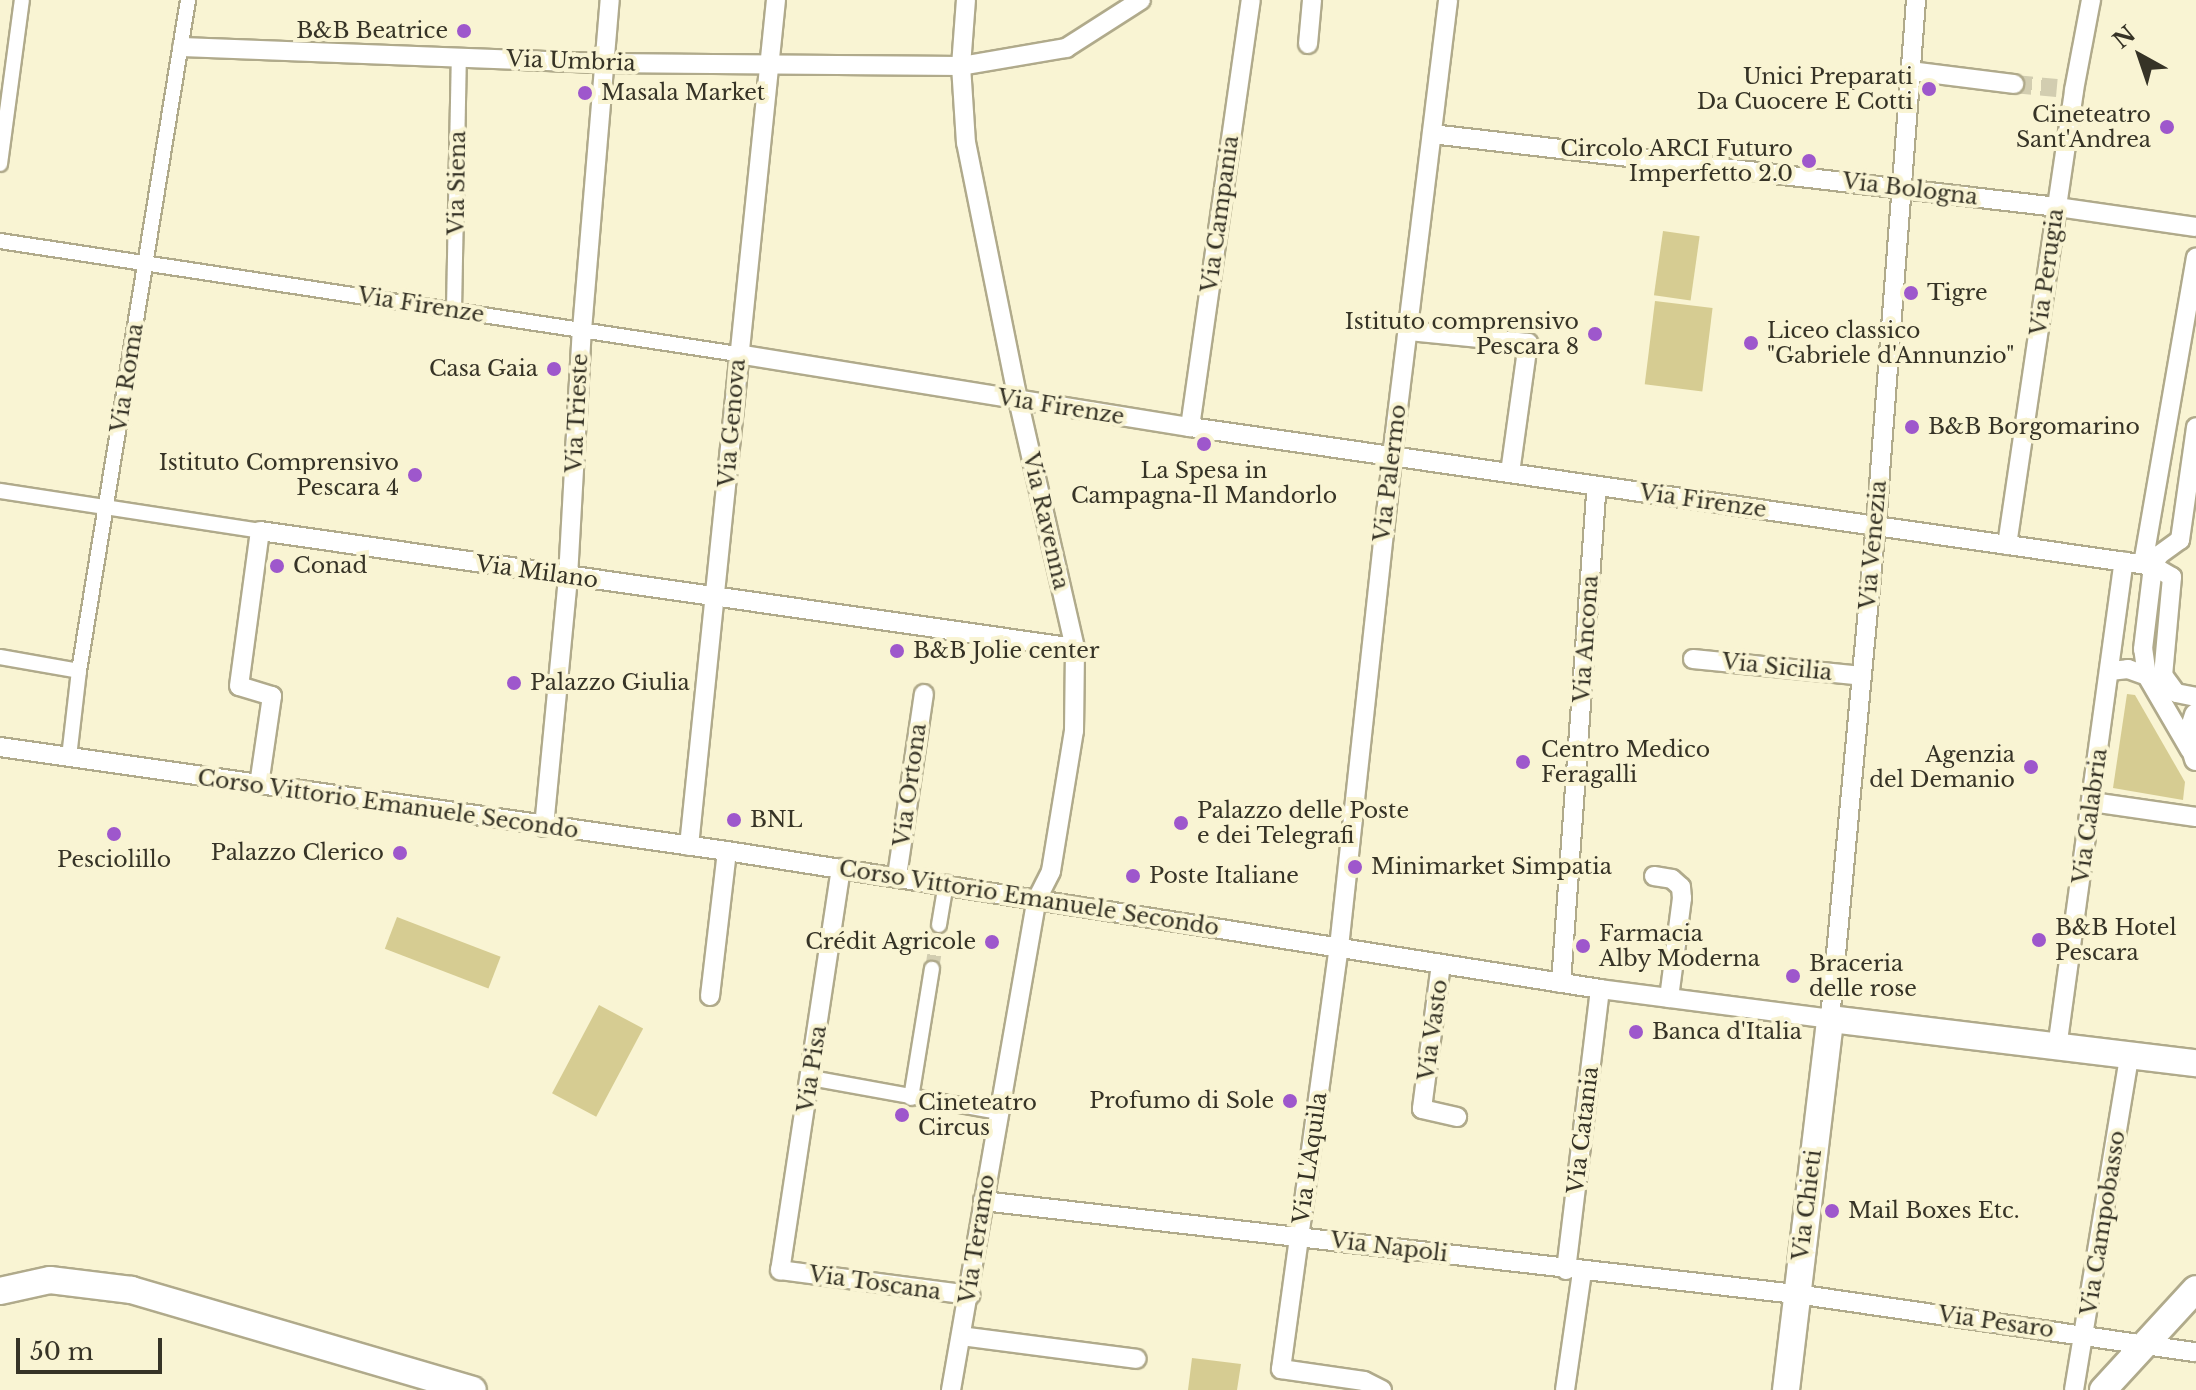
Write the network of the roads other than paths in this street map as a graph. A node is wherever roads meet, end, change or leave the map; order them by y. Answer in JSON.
{"nodes":[{"id":1,"x":22,"y":0,"type":"edge"},
{"id":2,"x":188,"y":0,"type":"edge"},
{"id":3,"x":610,"y":0,"type":"edge"},
{"id":4,"x":776,"y":0,"type":"edge"},
{"id":5,"x":966,"y":0,"type":"edge"},
{"id":6,"x":1141,"y":0,"type":"edge"},
{"id":7,"x":1250,"y":0,"type":"edge"},
{"id":8,"x":1312,"y":0,"type":"edge"},
{"id":9,"x":1448,"y":0,"type":"edge"},
{"id":10,"x":1916,"y":0,"type":"edge"},
{"id":11,"x":2091,"y":0,"type":"edge"},
{"id":12,"x":1308,"y":44,"type":"dead end"},
{"id":13,"x":182,"y":47,"type":"junction"},
{"id":14,"x":459,"y":56,"type":"junction"},
{"id":15,"x":605,"y":63,"type":"junction"},
{"id":16,"x":768,"y":66,"type":"junction"},
{"id":17,"x":961,"y":66,"type":"junction"},
{"id":18,"x":1911,"y":71,"type":"junction"},
{"id":19,"x":2014,"y":84,"type":"tunnel mouth"},
{"id":20,"x":1432,"y":134,"type":"junction"},
{"id":21,"x":0,"y":164,"type":"edge"},
{"id":22,"x":1900,"y":188,"type":"junction"},
{"id":23,"x":2057,"y":207,"type":"junction"},
{"id":24,"x":2196,"y":227,"type":"edge"},
{"id":25,"x":0,"y":241,"type":"edge"},
{"id":26,"x":2196,"y":258,"type":"edge"},
{"id":27,"x":146,"y":262,"type":"junction"},
{"id":28,"x":454,"y":310,"type":"junction"},
{"id":29,"x":582,"y":330,"type":"junction"},
{"id":30,"x":1408,"y":331,"type":"junction"},
{"id":31,"x":738,"y":354,"type":"junction"},
{"id":32,"x":1018,"y":400,"type":"junction"},
{"id":33,"x":1190,"y":427,"type":"junction"},
{"id":34,"x":2196,"y":427,"type":"edge"},
{"id":35,"x":1392,"y":457,"type":"junction"},
{"id":36,"x":2193,"y":458,"type":"edge"},
{"id":37,"x":1510,"y":473,"type":"junction"},
{"id":38,"x":1597,"y":486,"type":"junction"},
{"id":39,"x":0,"y":491,"type":"edge"},
{"id":40,"x":105,"y":508,"type":"junction"},
{"id":41,"x":1876,"y":525,"type":"junction"},
{"id":42,"x":260,"y":531,"type":"junction"},
{"id":43,"x":2007,"y":545,"type":"junction"},
{"id":44,"x":2124,"y":562,"type":"junction"},
{"id":45,"x":2148,"y":565,"type":"junction"},
{"id":46,"x":568,"y":577,"type":"junction"},
{"id":47,"x":715,"y":595,"type":"junction"},
{"id":48,"x":1075,"y":648,"type":"junction"},
{"id":49,"x":0,"y":657,"type":"edge"},
{"id":50,"x":1693,"y":659,"type":"dead end"},
{"id":51,"x":79,"y":671,"type":"junction"},
{"id":52,"x":2110,"y":671,"type":"junction"},
{"id":53,"x":1862,"y":676,"type":"junction"},
{"id":54,"x":2147,"y":676,"type":"junction"},
{"id":55,"x":924,"y":694,"type":"dead end"},
{"id":56,"x":2196,"y":697,"type":"edge"},
{"id":57,"x":2196,"y":715,"type":"edge"},
{"id":58,"x":0,"y":747,"type":"edge"},
{"id":59,"x":2194,"y":756,"type":"edge"},
{"id":60,"x":69,"y":757,"type":"junction"},
{"id":61,"x":259,"y":785,"type":"junction"},
{"id":62,"x":2092,"y":802,"type":"junction"},
{"id":63,"x":2196,"y":817,"type":"edge"},
{"id":64,"x":544,"y":827,"type":"junction"},
{"id":65,"x":689,"y":846,"type":"junction"},
{"id":66,"x":727,"y":851,"type":"junction"},
{"id":67,"x":841,"y":868,"type":"junction"},
{"id":68,"x":897,"y":876,"type":"junction"},
{"id":69,"x":1654,"y":876,"type":"dead end"},
{"id":70,"x":946,"y":883,"type":"junction"},
{"id":71,"x":1037,"y":899,"type":"junction"},
{"id":72,"x":939,"y":925,"type":"tunnel mouth"},
{"id":73,"x":1339,"y":947,"type":"junction"},
{"id":74,"x":1441,"y":964,"type":"junction"},
{"id":75,"x":932,"y":969,"type":"tunnel mouth"},
{"id":76,"x":1561,"y":983,"type":"junction"},
{"id":77,"x":1600,"y":989,"type":"junction"},
{"id":78,"x":710,"y":996,"type":"dead end"},
{"id":79,"x":1669,"y":998,"type":"junction"},
{"id":80,"x":1830,"y":1019,"type":"junction"},
{"id":81,"x":2057,"y":1048,"type":"junction"},
{"id":82,"x":2129,"y":1056,"type":"junction"},
{"id":83,"x":2196,"y":1063,"type":"edge"},
{"id":84,"x":811,"y":1078,"type":"junction"},
{"id":85,"x":911,"y":1098,"type":"junction"},
{"id":86,"x":999,"y":1112,"type":"junction"},
{"id":87,"x":1457,"y":1117,"type":"dead end"},
{"id":88,"x":983,"y":1201,"type":"junction"},
{"id":89,"x":1299,"y":1235,"type":"junction"},
{"id":90,"x":780,"y":1270,"type":"joint"},
{"id":91,"x":1574,"y":1271,"type":"junction"},
{"id":92,"x":2196,"y":1289,"type":"edge"},
{"id":93,"x":0,"y":1291,"type":"edge"},
{"id":94,"x":1796,"y":1294,"type":"junction"},
{"id":95,"x":970,"y":1295,"type":"junction"},
{"id":96,"x":2085,"y":1335,"type":"junction"},
{"id":97,"x":961,"y":1336,"type":"junction"},
{"id":98,"x":2146,"y":1344,"type":"junction"},
{"id":99,"x":2196,"y":1352,"type":"edge"},
{"id":100,"x":1137,"y":1359,"type":"dead end"},
{"id":101,"x":473,"y":1390,"type":"edge"},
{"id":102,"x":951,"y":1390,"type":"edge"},
{"id":103,"x":1382,"y":1390,"type":"edge"},
{"id":104,"x":1565,"y":1390,"type":"edge"},
{"id":105,"x":1786,"y":1390,"type":"edge"},
{"id":106,"x":2074,"y":1390,"type":"edge"},
{"id":107,"x":2103,"y":1390,"type":"edge"}],
"edges":[{"from":1,"to":21,"type":"street"},
{"from":2,"to":13,"type":"street","name":"Via Roma"},
{"from":3,"to":15,"type":"street","name":"Via Trieste"},
{"from":4,"to":16,"type":"street","name":"Via Genova"},
{"from":5,"to":17,"type":"street","name":"Via Ravenna"},
{"from":6,"to":17,"type":"street","name":"Via Umbria"},
{"from":7,"to":33,"type":"street","name":"Via Campania"},
{"from":8,"to":12,"type":"street"},
{"from":9,"to":20,"type":"street","name":"Via Palermo"},
{"from":10,"to":18,"type":"street","name":"Via Venezia"},
{"from":11,"to":23,"type":"street","name":"Via Perugia"},
{"from":13,"to":14,"type":"street","name":"Via Umbria"},
{"from":13,"to":27,"type":"street","name":"Via Roma"},
{"from":14,"to":15,"type":"street","name":"Via Umbria"},
{"from":14,"to":28,"type":"street","name":"Via Siena"},
{"from":15,"to":16,"type":"street","name":"Via Umbria"},
{"from":15,"to":29,"type":"street","name":"Via Trieste"},
{"from":16,"to":17,"type":"street","name":"Via Umbria"},
{"from":16,"to":31,"type":"street","name":"Via Genova"},
{"from":17,"to":32,"type":"street","name":"Via Ravenna"},
{"from":18,"to":19,"type":"street"},
{"from":18,"to":22,"type":"street","name":"Via Venezia"},
{"from":20,"to":22,"type":"street","name":"Via Bologna"},
{"from":20,"to":30,"type":"street","name":"Via Palermo"},
{"from":22,"to":23,"type":"street","name":"Via Bologna"},
{"from":22,"to":41,"type":"street","name":"Via Venezia"},
{"from":23,"to":24,"type":"street","name":"Via Bologna"},
{"from":23,"to":43,"type":"street","name":"Via Perugia"},
{"from":25,"to":27,"type":"street","name":"Via Firenze"},
{"from":26,"to":45,"type":"street"},
{"from":27,"to":28,"type":"street","name":"Via Firenze"},
{"from":27,"to":40,"type":"street","name":"Via Roma"},
{"from":28,"to":29,"type":"street","name":"Via Firenze"},
{"from":29,"to":31,"type":"street","name":"Via Firenze"},
{"from":29,"to":46,"type":"street","name":"Via Trieste"},
{"from":30,"to":35,"type":"street","name":"Via Palermo"},
{"from":30,"to":37,"type":"street"},
{"from":31,"to":32,"type":"street","name":"Via Firenze"},
{"from":31,"to":47,"type":"street","name":"Via Genova"},
{"from":32,"to":33,"type":"street","name":"Via Firenze"},
{"from":32,"to":48,"type":"street","name":"Via Ravenna"},
{"from":33,"to":35,"type":"street","name":"Via Firenze"},
{"from":34,"to":36,"type":"street"},
{"from":35,"to":37,"type":"street","name":"Via Firenze"},
{"from":35,"to":73,"type":"street","name":"Via Palermo"},
{"from":36,"to":45,"type":"street"},
{"from":37,"to":38,"type":"street","name":"Via Firenze"},
{"from":38,"to":41,"type":"street","name":"Via Firenze"},
{"from":38,"to":76,"type":"street","name":"Via Ancona"},
{"from":39,"to":40,"type":"street","name":"Via Milano"},
{"from":40,"to":42,"type":"street","name":"Via Milano"},
{"from":40,"to":51,"type":"street","name":"Via Roma"},
{"from":41,"to":43,"type":"street","name":"Via Firenze"},
{"from":41,"to":53,"type":"street","name":"Via Venezia"},
{"from":42,"to":46,"type":"street","name":"Via Milano"},
{"from":42,"to":61,"type":"street"},
{"from":43,"to":44,"type":"street","name":"Via Firenze"},
{"from":44,"to":45,"type":"street","name":"Via Firenze"},
{"from":44,"to":52,"type":"street","name":"Via Calabria"},
{"from":45,"to":54,"type":"street"},
{"from":45,"to":56,"type":"street"},
{"from":46,"to":47,"type":"street","name":"Via Milano"},
{"from":46,"to":64,"type":"street","name":"Via Trieste"},
{"from":47,"to":48,"type":"street","name":"Via Milano"},
{"from":47,"to":65,"type":"street","name":"Via Genova"},
{"from":48,"to":71,"type":"street","name":"Via Ravenna"},
{"from":49,"to":51,"type":"street"},
{"from":50,"to":53,"type":"street","name":"Via Sicilia"},
{"from":51,"to":60,"type":"street","name":"Via Roma"},
{"from":52,"to":54,"type":"street"},
{"from":52,"to":62,"type":"street","name":"Via Calabria"},
{"from":53,"to":80,"type":"street","name":"Via Venezia"},
{"from":54,"to":59,"type":"street"},
{"from":55,"to":68,"type":"street","name":"Via Ortona"},
{"from":57,"to":59,"type":"street"},
{"from":58,"to":60,"type":"street","name":"Corso Vittorio Emanuele Secondo"},
{"from":60,"to":61,"type":"street","name":"Corso Vittorio Emanuele Secondo"},
{"from":61,"to":64,"type":"street","name":"Corso Vittorio Emanuele Secondo"},
{"from":62,"to":63,"type":"street"},
{"from":62,"to":81,"type":"street","name":"Via Calabria"},
{"from":64,"to":65,"type":"street","name":"Corso Vittorio Emanuele Secondo"},
{"from":65,"to":66,"type":"street","name":"Corso Vittorio Emanuele Secondo"},
{"from":66,"to":67,"type":"street","name":"Corso Vittorio Emanuele Secondo"},
{"from":66,"to":78,"type":"street"},
{"from":67,"to":68,"type":"street","name":"Corso Vittorio Emanuele Secondo"},
{"from":67,"to":84,"type":"street","name":"Via Pisa"},
{"from":68,"to":70,"type":"street","name":"Corso Vittorio Emanuele Secondo"},
{"from":69,"to":79,"type":"street"},
{"from":70,"to":71,"type":"street","name":"Corso Vittorio Emanuele Secondo"},
{"from":70,"to":72,"type":"street"},
{"from":71,"to":73,"type":"street","name":"Corso Vittorio Emanuele Secondo"},
{"from":71,"to":86,"type":"street","name":"Via Teramo"},
{"from":73,"to":74,"type":"street","name":"Corso Vittorio Emanuele Secondo"},
{"from":73,"to":89,"type":"street","name":"Via L'Aquila"},
{"from":74,"to":76,"type":"street","name":"Corso Vittorio Emanuele Secondo"},
{"from":74,"to":87,"type":"street","name":"Via Vasto"},
{"from":75,"to":85,"type":"street"},
{"from":76,"to":77,"type":"street","name":"Corso Vittorio Emanuele Secondo"},
{"from":77,"to":79,"type":"street","name":"Corso Vittorio Emanuele Secondo"},
{"from":77,"to":91,"type":"street","name":"Via Catania"},
{"from":79,"to":80,"type":"street","name":"Corso Vittorio Emanuele Secondo"},
{"from":80,"to":81,"type":"main road","name":"Corso Vittorio Emanuele Secondo"},
{"from":80,"to":94,"type":"main road","name":"Via Chieti"},
{"from":81,"to":82,"type":"main road","name":"Corso Vittorio Emanuele Secondo"},
{"from":82,"to":83,"type":"main road","name":"Corso Vittorio Emanuele Secondo"},
{"from":82,"to":96,"type":"street","name":"Via Campobasso"},
{"from":84,"to":85,"type":"street"},
{"from":84,"to":90,"type":"street","name":"Via Pisa"},
{"from":85,"to":86,"type":"street"},
{"from":86,"to":88,"type":"street","name":"Via Teramo"},
{"from":88,"to":89,"type":"street","name":"Via Napoli"},
{"from":88,"to":95,"type":"street","name":"Via Teramo"},
{"from":89,"to":91,"type":"street","name":"Via Napoli"},
{"from":89,"to":103,"type":"street","name":"Via L'Aquila"},
{"from":90,"to":95,"type":"street","name":"Via Toscana"},
{"from":91,"to":94,"type":"street","name":"Via Napoli"},
{"from":91,"to":104,"type":"street","name":"Via Catania"},
{"from":92,"to":98,"type":"main road"},
{"from":93,"to":101,"type":"main road"},
{"from":94,"to":96,"type":"street","name":"Via Pesaro"},
{"from":94,"to":105,"type":"main road","name":"Via Chieti"},
{"from":95,"to":97,"type":"street","name":"Via Teramo"},
{"from":96,"to":98,"type":"street","name":"Via Pesaro"},
{"from":96,"to":106,"type":"street","name":"Via Campobasso"},
{"from":97,"to":100,"type":"street"},
{"from":97,"to":102,"type":"street","name":"Via Teramo"},
{"from":98,"to":99,"type":"street","name":"Via Pesaro"},
{"from":98,"to":107,"type":"main road"}]}
